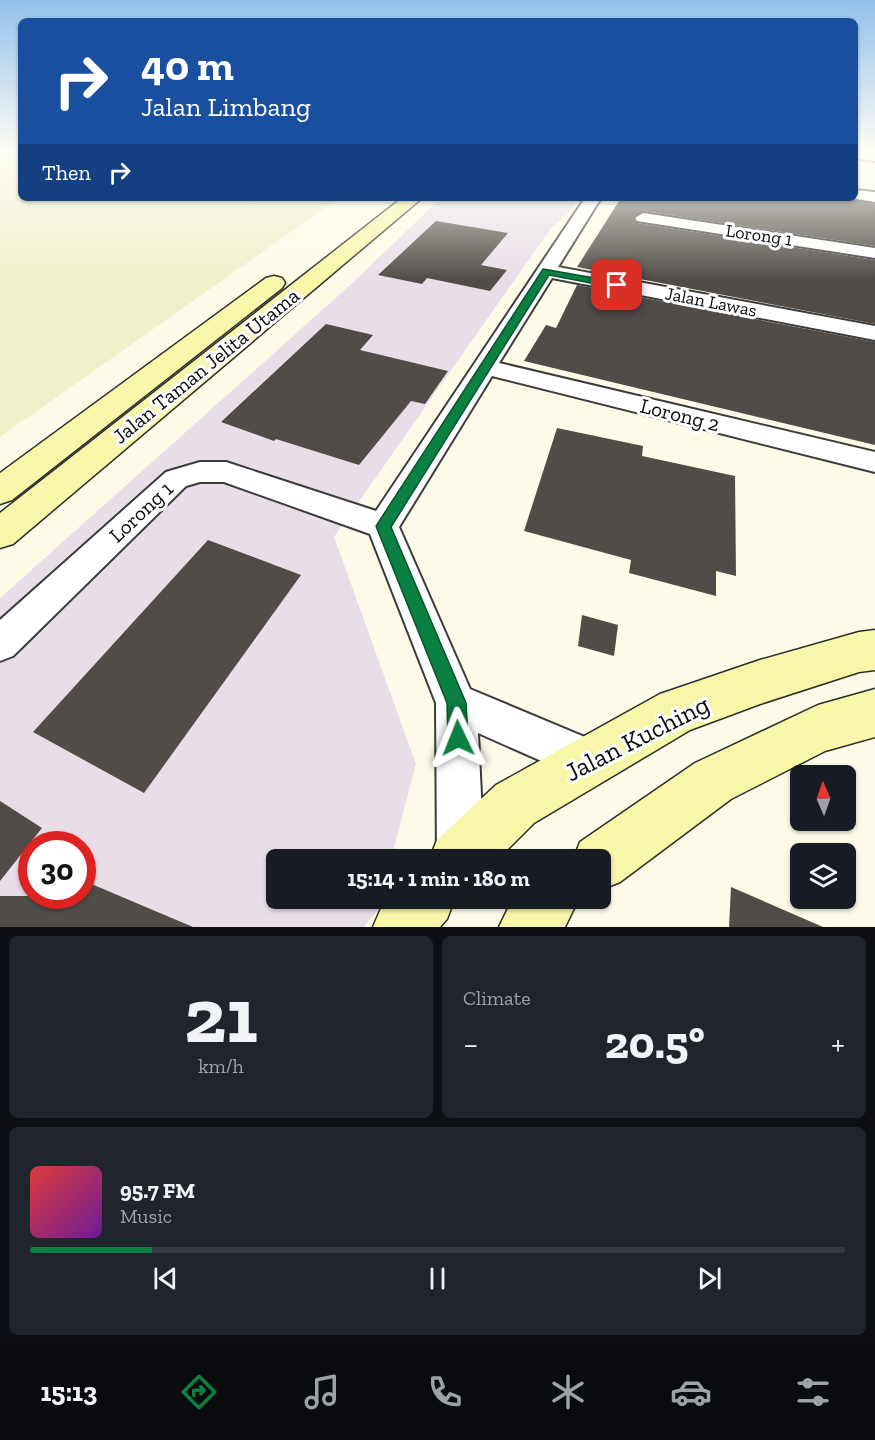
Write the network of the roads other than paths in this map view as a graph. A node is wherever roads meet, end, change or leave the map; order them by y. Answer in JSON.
{"nodes":[{"id":1,"x":858,"y":195,"type":"edge"},
{"id":2,"x":875,"y":197,"type":"edge"},
{"id":3,"x":382,"y":201,"type":"edge"},
{"id":4,"x":409,"y":201,"type":"edge"},
{"id":5,"x":591,"y":201,"type":"edge"},
{"id":6,"x":643,"y":218,"type":"dead end"},
{"id":7,"x":875,"y":253,"type":"edge"},
{"id":8,"x":547,"y":271,"type":"junction"},
{"id":9,"x":875,"y":333,"type":"edge"},
{"id":10,"x":486,"y":367,"type":"junction"},
{"id":11,"x":875,"y":462,"type":"edge"},
{"id":12,"x":0,"y":490,"type":"edge"},
{"id":13,"x":384,"y":526,"type":"junction"},
{"id":14,"x":0,"y":534,"type":"edge"},
{"id":15,"x":0,"y":644,"type":"edge"},
{"id":16,"x":875,"y":650,"type":"edge"},
{"id":17,"x":456,"y":703,"type":"junction"},
{"id":18,"x":875,"y":713,"type":"edge"},
{"id":19,"x":589,"y":760,"type":"junction"},
{"id":20,"x":449,"y":849,"type":"edge"},
{"id":21,"x":471,"y":849,"type":"edge"},
{"id":22,"x":611,"y":854,"type":"edge"},
{"id":23,"x":418,"y":909,"type":"edge"},
{"id":24,"x":542,"y":909,"type":"edge"},
{"id":25,"x":403,"y":927,"type":"edge"},
{"id":26,"x":529,"y":927,"type":"edge"}],
"edges":[{"from":1,"to":2,"type":"street"},
{"from":3,"to":12,"type":"street","name":"Jalan Taman Jelita Utama"},
{"from":4,"to":14,"type":"street","name":"Jalan Taman Jelita Utama"},
{"from":5,"to":8,"type":"street"},
{"from":6,"to":7,"type":"street","name":"Lorong 1"},
{"from":8,"to":9,"type":"street","name":"Jalan Lawas"},
{"from":8,"to":10,"type":"street"},
{"from":10,"to":11,"type":"street","name":"Lorong 2"},
{"from":10,"to":13,"type":"street"},
{"from":13,"to":15,"type":"street","name":"Lorong 1"},
{"from":13,"to":17,"type":"street"},
{"from":16,"to":19,"type":"street","name":"Jalan Kuching"},
{"from":17,"to":19,"type":"street"},
{"from":17,"to":20,"type":"street"},
{"from":18,"to":22,"type":"street"},
{"from":19,"to":21,"type":"street","name":"Jalan Kuching"},
{"from":23,"to":25,"type":"street","name":"Jalan Kuching"},
{"from":24,"to":26,"type":"street"}]}
